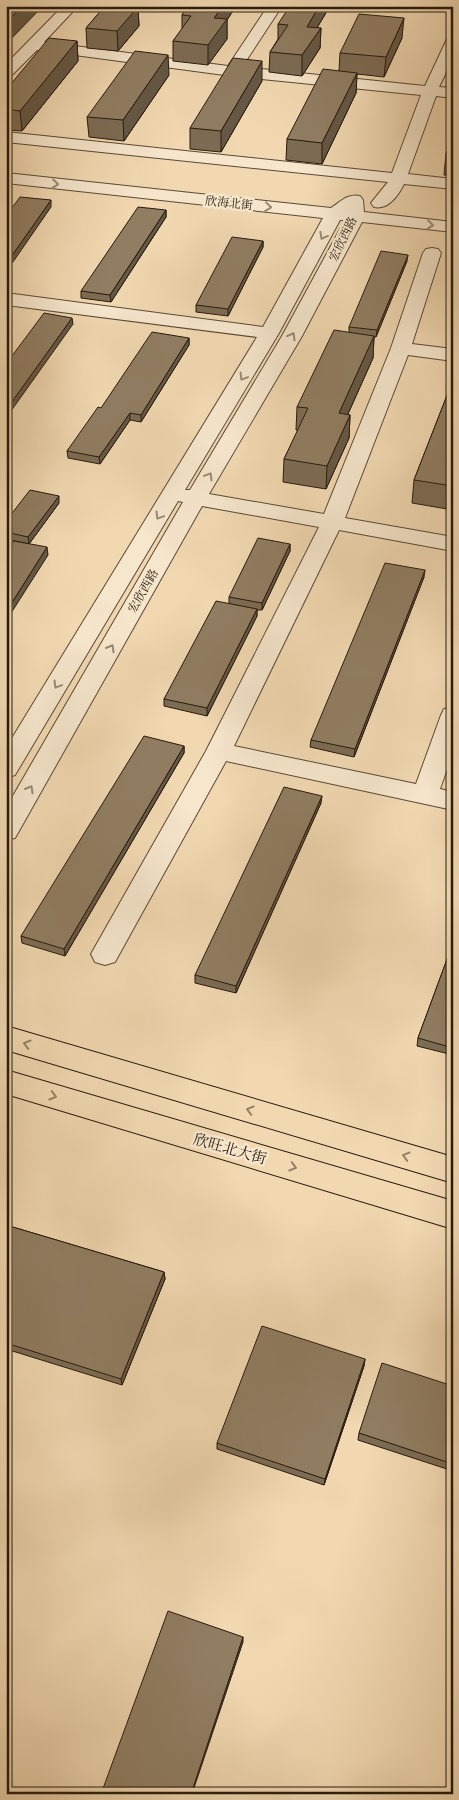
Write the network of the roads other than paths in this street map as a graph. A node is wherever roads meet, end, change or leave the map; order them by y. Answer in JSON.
{"nodes":[{"id":1,"x":71,"y":6,"type":"edge"},
{"id":2,"x":275,"y":6,"type":"edge"},
{"id":3,"x":453,"y":41,"type":"edge"},
{"id":4,"x":32,"y":45,"type":"junction"},
{"id":5,"x":232,"y":71,"type":"junction"},
{"id":6,"x":6,"y":73,"type":"edge"},
{"id":7,"x":430,"y":91,"type":"junction"},
{"id":8,"x":453,"y":94,"type":"edge"},
{"id":9,"x":6,"y":137,"type":"edge"},
{"id":10,"x":6,"y":164,"type":"edge"},
{"id":11,"x":6,"y":178,"type":"edge"},
{"id":12,"x":398,"y":178,"type":"junction"},
{"id":13,"x":453,"y":184,"type":"edge"},
{"id":14,"x":380,"y":203,"type":"junction"},
{"id":15,"x":355,"y":208,"type":"junction"},
{"id":16,"x":453,"y":211,"type":"edge"},
{"id":17,"x":334,"y":214,"type":"junction"},
{"id":18,"x":453,"y":227,"type":"edge"},
{"id":19,"x":432,"y":252,"type":"dead end"},
{"id":20,"x":6,"y":299,"type":"edge"},
{"id":21,"x":269,"y":333,"type":"junction"},
{"id":22,"x":401,"y":348,"type":"junction"},
{"id":23,"x":453,"y":355,"type":"edge"},
{"id":24,"x":173,"y":494,"type":"junction"},
{"id":25,"x":196,"y":498,"type":"junction"},
{"id":26,"x":332,"y":523,"type":"junction"},
{"id":27,"x":453,"y":544,"type":"edge"},
{"id":28,"x":453,"y":715,"type":"edge"},
{"id":29,"x":218,"y":751,"type":"junction"},
{"id":30,"x":6,"y":769,"type":"edge"},
{"id":31,"x":425,"y":795,"type":"junction"},
{"id":32,"x":453,"y":801,"type":"edge"},
{"id":33,"x":6,"y":831,"type":"edge"},
{"id":34,"x":105,"y":954,"type":"dead end"},
{"id":35,"x":6,"y":1038,"type":"edge"},
{"id":36,"x":6,"y":1082,"type":"edge"},
{"id":37,"x":453,"y":1170,"type":"edge"},
{"id":38,"x":453,"y":1215,"type":"edge"}],
"edges":[{"from":1,"to":4,"type":"street"},
{"from":2,"to":5,"type":"street"},
{"from":3,"to":7,"type":"street"},
{"from":4,"to":5,"type":"street"},
{"from":4,"to":6,"type":"street"},
{"from":5,"to":7,"type":"street"},
{"from":7,"to":8,"type":"street"},
{"from":7,"to":12,"type":"street"},
{"from":9,"to":12,"type":"street"},
{"from":10,"to":15,"type":"street","name":"欣海北街"},
{"from":11,"to":17,"type":"street","name":"欣海北街","one_way":true},
{"from":12,"to":13,"type":"street"},
{"from":12,"to":14,"type":"street"},
{"from":14,"to":15,"type":"street","name":"欣海北街"},
{"from":14,"to":16,"type":"street","name":"欣海北街"},
{"from":15,"to":17,"type":"street","name":"宏欣西路"},
{"from":15,"to":18,"type":"street","name":"欣海北街","one_way":true},
{"from":25,"to":15,"type":"street","name":"宏欣西路","one_way":true},
{"from":17,"to":21,"type":"street","name":"宏欣西路","one_way":true},
{"from":19,"to":22,"type":"street"},
{"from":20,"to":21,"type":"street"},
{"from":21,"to":24,"type":"street","name":"宏欣西路","one_way":true},
{"from":22,"to":23,"type":"street"},
{"from":22,"to":26,"type":"street"},
{"from":24,"to":25,"type":"street"},
{"from":24,"to":30,"type":"street","name":"宏欣西路","one_way":true},
{"from":25,"to":26,"type":"street"},
{"from":33,"to":25,"type":"street","name":"宏欣西路","one_way":true},
{"from":26,"to":27,"type":"street"},
{"from":26,"to":29,"type":"street"},
{"from":28,"to":31,"type":"street"},
{"from":29,"to":31,"type":"street"},
{"from":29,"to":34,"type":"street"},
{"from":31,"to":32,"type":"street"},
{"from":37,"to":35,"type":"main road","one_way":true},
{"from":36,"to":38,"type":"main road","name":"欣旺北大街","one_way":true}]}
